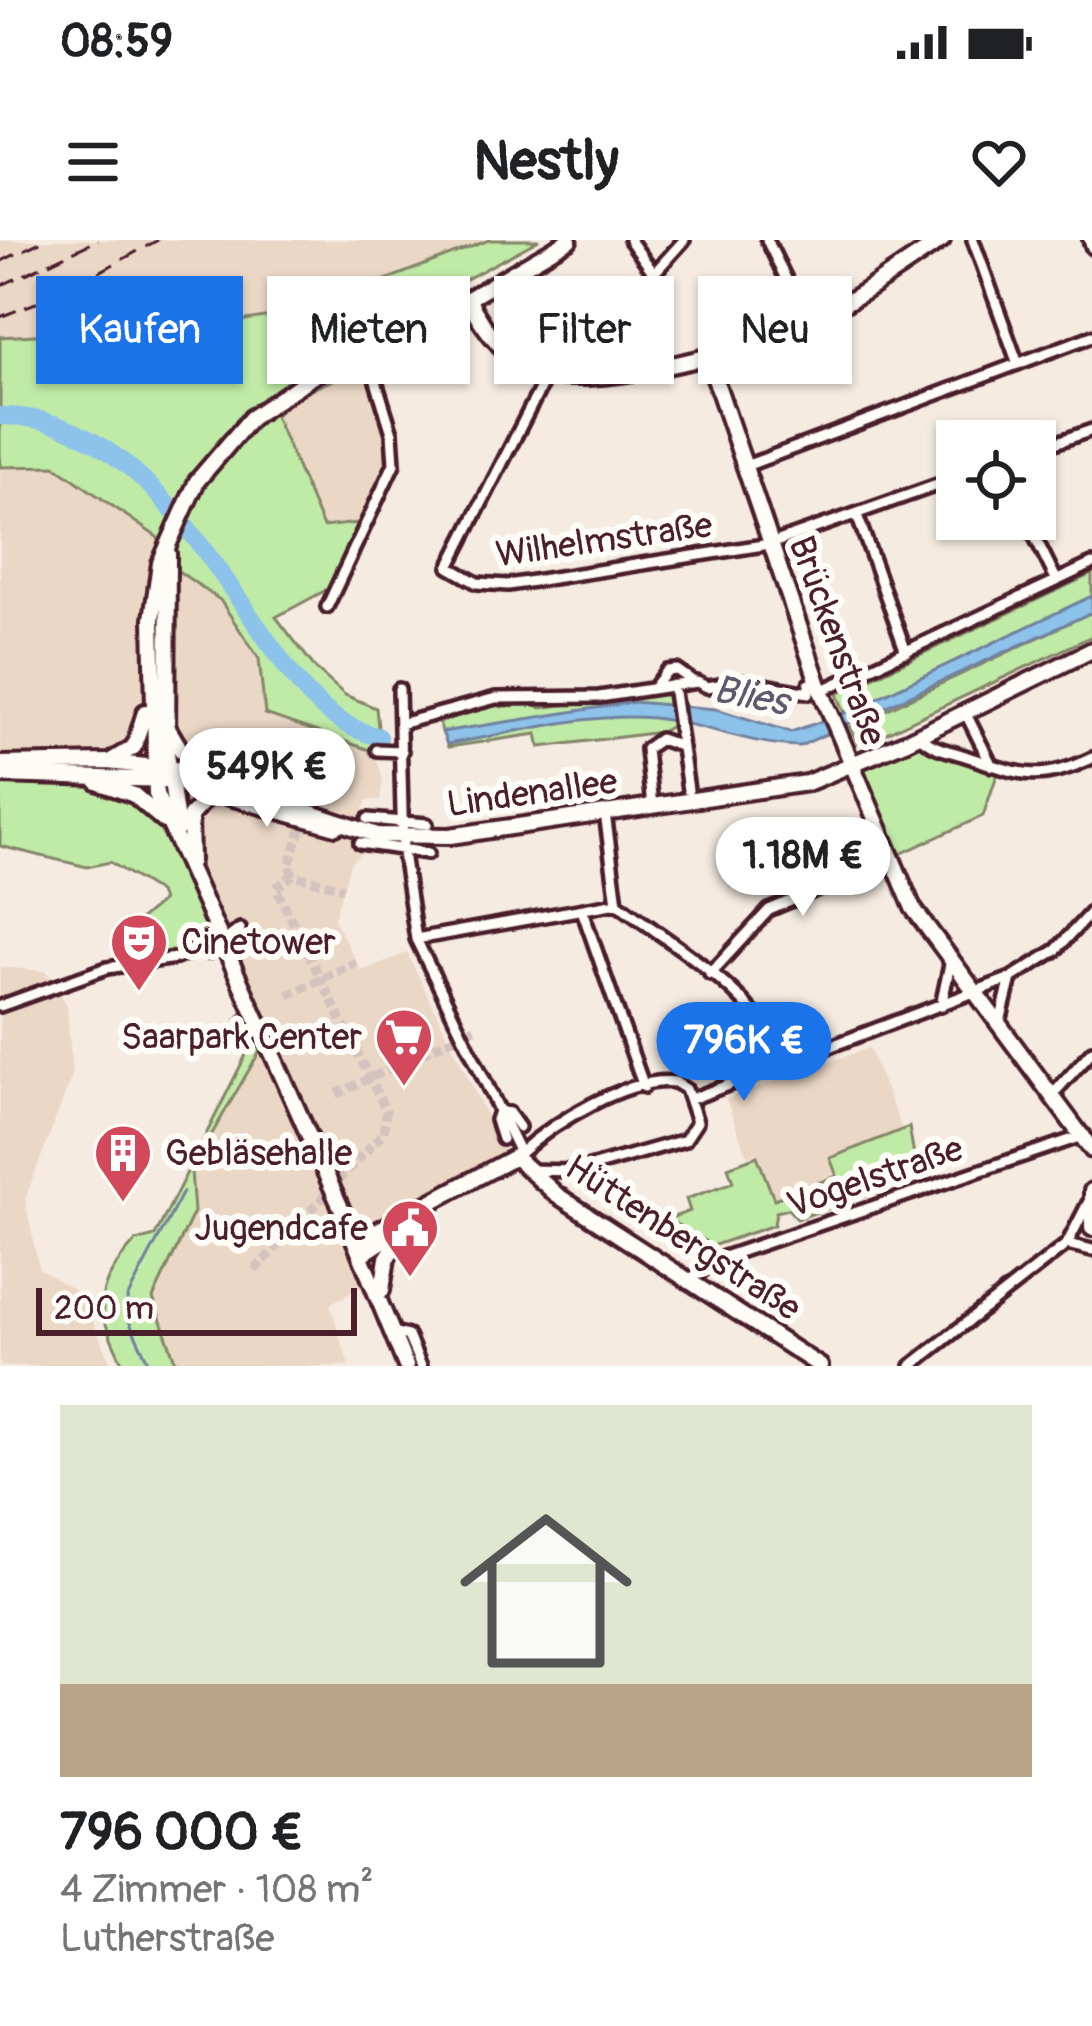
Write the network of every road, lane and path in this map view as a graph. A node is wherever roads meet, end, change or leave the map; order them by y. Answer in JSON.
{"nodes":[{"id":1,"x":569,"y":240,"type":"edge"},
{"id":2,"x":630,"y":240,"type":"edge"},
{"id":3,"x":684,"y":240,"type":"edge"},
{"id":4,"x":767,"y":240,"type":"edge"},
{"id":5,"x":942,"y":240,"type":"edge"},
{"id":6,"x":973,"y":240,"type":"edge"},
{"id":7,"x":656,"y":275,"type":"joint"},
{"id":8,"x":785,"y":276,"type":"edge"},
{"id":9,"x":852,"y":296,"type":"edge"},
{"id":10,"x":470,"y":298,"type":"edge"},
{"id":11,"x":470,"y":300,"type":"edge"},
{"id":12,"x":494,"y":336,"type":"edge"},
{"id":13,"x":1092,"y":336,"type":"edge"},
{"id":14,"x":1018,"y":364,"type":"junction"},
{"id":15,"x":306,"y":384,"type":"edge"},
{"id":16,"x":377,"y":384,"type":"edge"},
{"id":17,"x":543,"y":384,"type":"edge"},
{"id":18,"x":716,"y":384,"type":"edge"},
{"id":19,"x":1092,"y":430,"type":"edge"},
{"id":20,"x":1056,"y":443,"type":"edge"},
{"id":21,"x":743,"y":466,"type":"junction"},
{"id":22,"x":936,"y":486,"type":"edge"},
{"id":23,"x":857,"y":515,"type":"junction"},
{"id":24,"x":1037,"y":540,"type":"edge"},
{"id":25,"x":770,"y":544,"type":"junction"},
{"id":26,"x":168,"y":548,"type":"junction"},
{"id":27,"x":1092,"y":565,"type":"edge"},
{"id":28,"x":1057,"y":581,"type":"junction"},
{"id":29,"x":153,"y":593,"type":"junction"},
{"id":30,"x":327,"y":607,"type":"dead end"},
{"id":31,"x":1092,"y":650,"type":"edge"},
{"id":32,"x":906,"y":652,"type":"junction"},
{"id":33,"x":680,"y":682,"type":"junction"},
{"id":34,"x":399,"y":689,"type":"dead end"},
{"id":35,"x":821,"y":691,"type":"junction"},
{"id":36,"x":964,"y":712,"type":"junction"},
{"id":37,"x":166,"y":720,"type":"junction"},
{"id":38,"x":400,"y":724,"type":"junction"},
{"id":39,"x":919,"y":735,"type":"junction"},
{"id":40,"x":680,"y":746,"type":"junction"},
{"id":41,"x":376,"y":750,"type":"dead end"},
{"id":42,"x":402,"y":751,"type":"junction"},
{"id":43,"x":1092,"y":758,"type":"edge"},
{"id":44,"x":108,"y":762,"type":"junction"},
{"id":45,"x":0,"y":764,"type":"edge"},
{"id":46,"x":851,"y":766,"type":"junction"},
{"id":47,"x":992,"y":766,"type":"junction"},
{"id":48,"x":161,"y":773,"type":"junction"},
{"id":49,"x":0,"y":775,"type":"edge"},
{"id":50,"x":50,"y":775,"type":"junction"},
{"id":51,"x":689,"y":783,"type":"dead end"},
{"id":52,"x":235,"y":794,"type":"junction"},
{"id":53,"x":267,"y":794,"type":"junction"},
{"id":54,"x":652,"y":806,"type":"junction"},
{"id":55,"x":605,"y":813,"type":"junction"},
{"id":56,"x":427,"y":824,"type":"dead end"},
{"id":57,"x":169,"y":826,"type":"junction"},
{"id":58,"x":363,"y":830,"type":"junction"},
{"id":59,"x":405,"y":838,"type":"junction"},
{"id":60,"x":428,"y":853,"type":"dead end"},
{"id":61,"x":184,"y":858,"type":"junction"},
{"id":62,"x":890,"y":859,"type":"junction"},
{"id":63,"x":198,"y":889,"type":"junction"},
{"id":64,"x":617,"y":903,"type":"junction"},
{"id":65,"x":582,"y":910,"type":"junction"},
{"id":66,"x":1092,"y":911,"type":"edge"},
{"id":67,"x":240,"y":928,"type":"dead end"},
{"id":68,"x":220,"y":938,"type":"junction"},
{"id":69,"x":416,"y":939,"type":"junction"},
{"id":70,"x":950,"y":964,"type":"junction"},
{"id":71,"x":710,"y":974,"type":"junction"},
{"id":72,"x":1011,"y":978,"type":"junction"},
{"id":73,"x":975,"y":992,"type":"junction"},
{"id":74,"x":0,"y":1006,"type":"edge"},
{"id":75,"x":941,"y":1006,"type":"junction"},
{"id":76,"x":1000,"y":1022,"type":"junction"},
{"id":77,"x":1092,"y":1051,"type":"edge"},
{"id":78,"x":784,"y":1066,"type":"junction"},
{"id":79,"x":644,"y":1087,"type":"junction"},
{"id":80,"x":1053,"y":1094,"type":"junction"},
{"id":81,"x":691,"y":1099,"type":"junction"},
{"id":82,"x":499,"y":1111,"type":"junction"},
{"id":83,"x":519,"y":1127,"type":"dead end"},
{"id":84,"x":502,"y":1139,"type":"dead end"},
{"id":85,"x":1088,"y":1143,"type":"edge"},
{"id":86,"x":518,"y":1155,"type":"junction"},
{"id":87,"x":527,"y":1169,"type":"junction"},
{"id":88,"x":1092,"y":1192,"type":"edge"},
{"id":89,"x":437,"y":1203,"type":"junction"},
{"id":90,"x":1092,"y":1228,"type":"edge"},
{"id":91,"x":404,"y":1232,"type":"junction"},
{"id":92,"x":1067,"y":1244,"type":"junction"},
{"id":93,"x":360,"y":1248,"type":"junction"},
{"id":94,"x":1092,"y":1250,"type":"edge"},
{"id":95,"x":690,"y":1280,"type":"junction"},
{"id":96,"x":385,"y":1307,"type":"junction"},
{"id":97,"x":394,"y":1332,"type":"junction"},
{"id":98,"x":406,"y":1366,"type":"edge"},
{"id":99,"x":421,"y":1366,"type":"edge"},
{"id":100,"x":820,"y":1366,"type":"edge"},
{"id":101,"x":911,"y":1366,"type":"edge"}],
"edges":[{"from":1,"to":10,"type":"main road"},
{"from":2,"to":7,"type":"street"},
{"from":3,"to":7,"type":"street"},
{"from":4,"to":8,"type":"street"},
{"from":5,"to":9,"type":"main road"},
{"from":6,"to":14,"type":"street"},
{"from":11,"to":12,"type":"main road"},
{"from":13,"to":14,"type":"street"},
{"from":14,"to":21,"type":"street"},
{"from":15,"to":26,"type":"main road"},
{"from":16,"to":30,"type":"street"},
{"from":17,"to":25,"type":"street","name":"Wilhelmstraße"},
{"from":18,"to":21,"type":"main road","name":"Brückenstraße"},
{"from":19,"to":20,"type":"street"},
{"from":21,"to":25,"type":"main road","name":"Brückenstraße"},
{"from":22,"to":23,"type":"street","name":"Wilhelmstraße"},
{"from":23,"to":25,"type":"street","name":"Wilhelmstraße"},
{"from":23,"to":32,"type":"street"},
{"from":24,"to":28,"type":"street"},
{"from":25,"to":35,"type":"main road","name":"Brückenstraße"},
{"from":26,"to":29,"type":"main road"},
{"from":26,"to":37,"type":"main road"},
{"from":27,"to":28,"type":"street"},
{"from":28,"to":32,"type":"street"},
{"from":29,"to":44,"type":"main road"},
{"from":29,"to":48,"type":"main road"},
{"from":31,"to":36,"type":"main road","name":"Lindenallee"},
{"from":32,"to":35,"type":"street"},
{"from":33,"to":35,"type":"street"},
{"from":33,"to":38,"type":"street"},
{"from":33,"to":40,"type":"street"},
{"from":34,"to":38,"type":"street"},
{"from":35,"to":46,"type":"main road","name":"Brückenstraße"},
{"from":36,"to":39,"type":"main road","name":"Lindenallee"},
{"from":36,"to":47,"type":"street"},
{"from":37,"to":48,"type":"main road"},
{"from":37,"to":53,"type":"main road"},
{"from":38,"to":42,"type":"street"},
{"from":39,"to":46,"type":"main road","name":"Lindenallee"},
{"from":39,"to":47,"type":"street"},
{"from":40,"to":51,"type":"street"},
{"from":40,"to":54,"type":"street"},
{"from":41,"to":42,"type":"street"},
{"from":42,"to":59,"type":"street"},
{"from":43,"to":47,"type":"street"},
{"from":44,"to":45,"type":"main road"},
{"from":44,"to":48,"type":"main road"},
{"from":46,"to":54,"type":"main road","name":"Lindenallee"},
{"from":46,"to":62,"type":"main road","name":"Brückenstraße"},
{"from":48,"to":50,"type":"main road"},
{"from":48,"to":52,"type":"main road","name":"Lindenallee"},
{"from":48,"to":53,"type":"main road","name":"Lindenallee"},
{"from":48,"to":57,"type":"main road"},
{"from":48,"to":61,"type":"main road"},
{"from":49,"to":50,"type":"main road"},
{"from":50,"to":57,"type":"main road"},
{"from":52,"to":58,"type":"main road","name":"Lindenallee"},
{"from":52,"to":63,"type":"main road"},
{"from":53,"to":58,"type":"main road","name":"Lindenallee"},
{"from":54,"to":55,"type":"main road","name":"Lindenallee"},
{"from":55,"to":59,"type":"main road","name":"Lindenallee"},
{"from":55,"to":64,"type":"street"},
{"from":56,"to":59,"type":"street"},
{"from":57,"to":61,"type":"main road"},
{"from":58,"to":59,"type":"main road","name":"Lindenallee"},
{"from":59,"to":60,"type":"street"},
{"from":59,"to":69,"type":"street"},
{"from":61,"to":63,"type":"main road"},
{"from":62,"to":70,"type":"main road","name":"Brückenstraße"},
{"from":62,"to":71,"type":"street"},
{"from":63,"to":68,"type":"main road"},
{"from":64,"to":65,"type":"street"},
{"from":64,"to":71,"type":"street"},
{"from":65,"to":69,"type":"street"},
{"from":65,"to":79,"type":"street"},
{"from":66,"to":72,"type":"street"},
{"from":67,"to":68,"type":"street"},
{"from":68,"to":74,"type":"street"},
{"from":68,"to":93,"type":"main road","bridge":true},
{"from":69,"to":82,"type":"street"},
{"from":70,"to":73,"type":"main road","name":"Brückenstraße"},
{"from":70,"to":75,"type":"street"},
{"from":71,"to":78,"type":"street"},
{"from":72,"to":73,"type":"street"},
{"from":72,"to":76,"type":"street"},
{"from":73,"to":75,"type":"street"},
{"from":73,"to":76,"type":"main road","name":"Brückenstraße"},
{"from":75,"to":78,"type":"street"},
{"from":76,"to":80,"type":"main road","name":"Brückenstraße"},
{"from":77,"to":80,"type":"street"},
{"from":78,"to":81,"type":"street"},
{"from":79,"to":81,"type":"street"},
{"from":79,"to":86,"type":"street"},
{"from":80,"to":85,"type":"main road","name":"Brückenstraße"},
{"from":81,"to":87,"type":"street"},
{"from":82,"to":83,"type":"street"},
{"from":82,"to":84,"type":"street"},
{"from":82,"to":86,"type":"street"},
{"from":85,"to":95,"type":"street","name":"Vogelstraße"},
{"from":86,"to":87,"type":"main road","name":"Hüttenbergstraße"},
{"from":86,"to":89,"type":"main road"},
{"from":87,"to":95,"type":"main road","name":"Hüttenbergstraße"},
{"from":88,"to":90,"type":"main road"},
{"from":88,"to":92,"type":"street"},
{"from":89,"to":91,"type":"main road"},
{"from":89,"to":93,"type":"main road"},
{"from":91,"to":93,"type":"main road"},
{"from":91,"to":96,"type":"main road"},
{"from":92,"to":94,"type":"street"},
{"from":92,"to":101,"type":"street"},
{"from":93,"to":96,"type":"main road"},
{"from":95,"to":100,"type":"main road","name":"Hüttenbergstraße"},
{"from":96,"to":97,"type":"main road"},
{"from":97,"to":98,"type":"main road"},
{"from":97,"to":99,"type":"street"}]}
